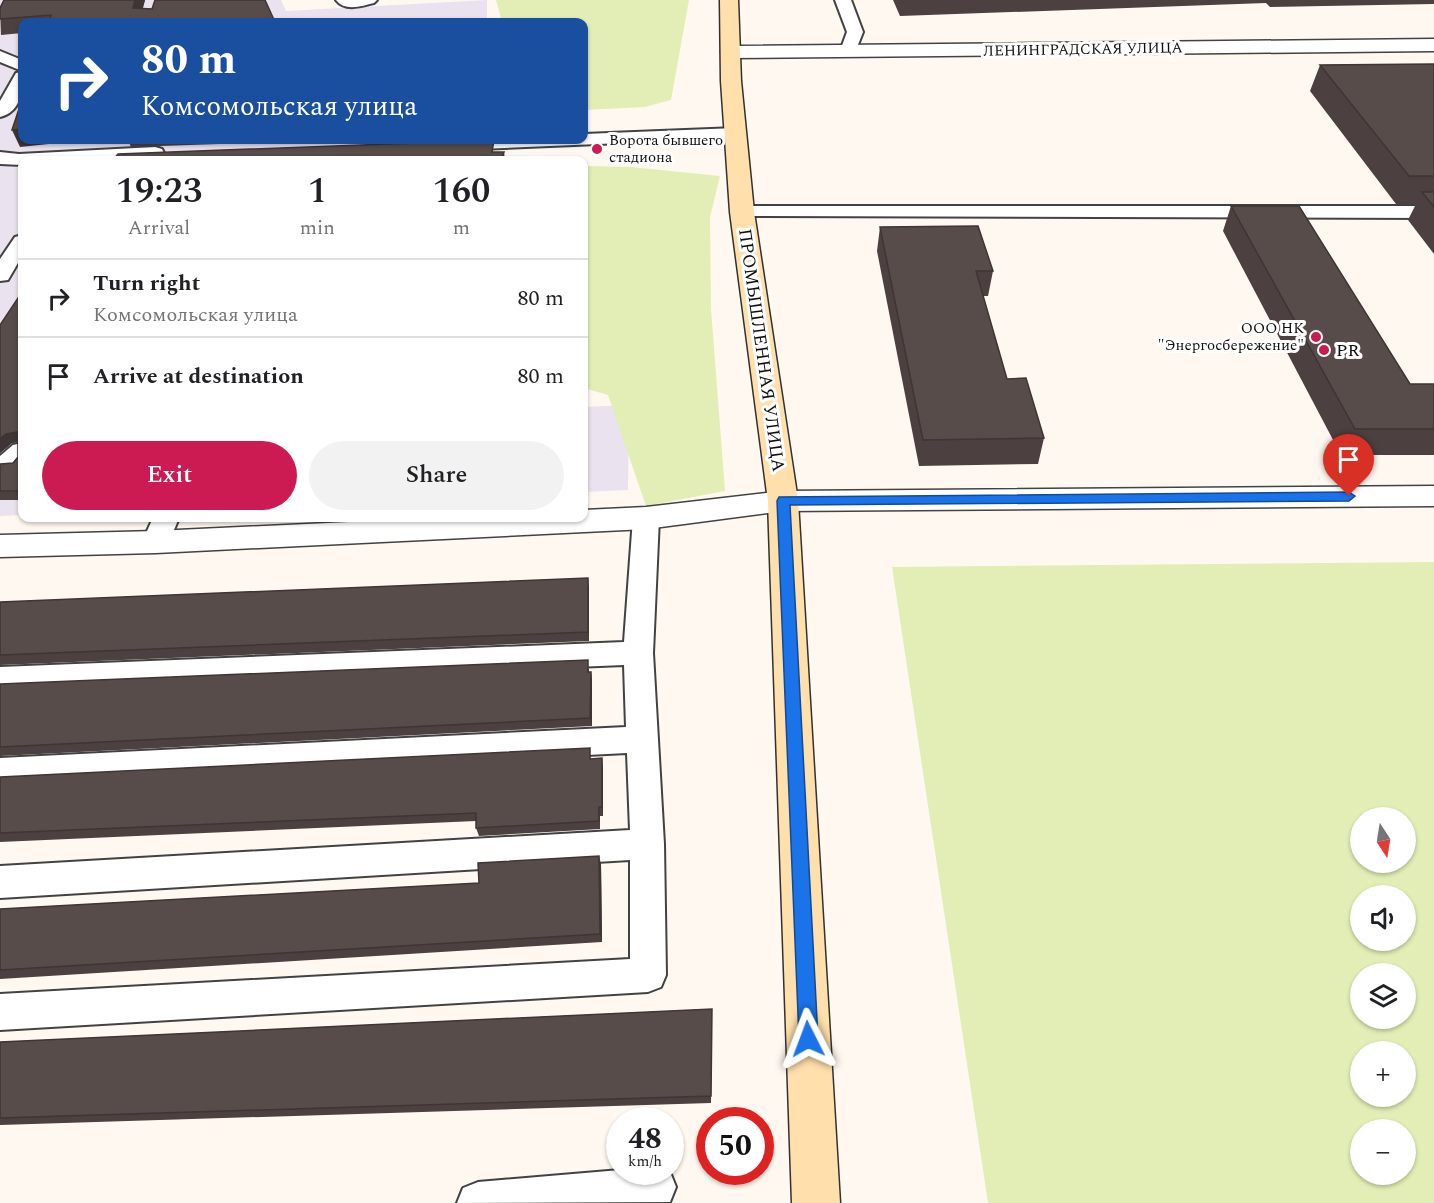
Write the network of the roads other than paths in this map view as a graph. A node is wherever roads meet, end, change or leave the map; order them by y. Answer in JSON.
{"nodes":[{"id":1,"x":344,"y":0,"type":"edge"},
{"id":2,"x":369,"y":0,"type":"edge"},
{"id":3,"x":729,"y":0,"type":"edge"},
{"id":4,"x":843,"y":0,"type":"edge"},
{"id":5,"x":1434,"y":45,"type":"edge"},
{"id":6,"x":848,"y":51,"type":"junction"},
{"id":7,"x":731,"y":52,"type":"junction"},
{"id":8,"x":0,"y":56,"type":"edge"},
{"id":9,"x":18,"y":64,"type":"edge"},
{"id":10,"x":18,"y":83,"type":"edge"},
{"id":11,"x":7,"y":99,"type":"edge"},
{"id":12,"x":0,"y":112,"type":"edge"},
{"id":13,"x":736,"y":134,"type":"junction"},
{"id":14,"x":588,"y":139,"type":"edge"},
{"id":15,"x":104,"y":144,"type":"edge"},
{"id":16,"x":174,"y":153,"type":"edge"},
{"id":17,"x":91,"y":156,"type":"edge"},
{"id":18,"x":123,"y":156,"type":"edge"},
{"id":19,"x":0,"y":158,"type":"edge"},
{"id":20,"x":18,"y":160,"type":"edge"},
{"id":21,"x":742,"y":212,"type":"junction"},
{"id":22,"x":1434,"y":212,"type":"edge"},
{"id":23,"x":18,"y":247,"type":"edge"},
{"id":24,"x":0,"y":275,"type":"edge"},
{"id":25,"x":18,"y":455,"type":"edge"},
{"id":26,"x":0,"y":464,"type":"edge"},
{"id":27,"x":1434,"y":496,"type":"edge"},
{"id":28,"x":783,"y":501,"type":"junction"},
{"id":29,"x":646,"y":518,"type":"junction"},
{"id":30,"x":588,"y":519,"type":"edge"},
{"id":31,"x":484,"y":522,"type":"edge"},
{"id":32,"x":161,"y":530,"type":"edge"},
{"id":33,"x":0,"y":546,"type":"edge"},
{"id":34,"x":638,"y":653,"type":"junction"},
{"id":35,"x":0,"y":680,"type":"edge"},
{"id":36,"x":643,"y":739,"type":"junction"},
{"id":37,"x":0,"y":771,"type":"edge"},
{"id":38,"x":647,"y":844,"type":"junction"},
{"id":39,"x":0,"y":882,"type":"edge"},
{"id":40,"x":0,"y":1012,"type":"edge"},
{"id":41,"x":655,"y":1187,"type":"dead end"},
{"id":42,"x":478,"y":1203,"type":"edge"},
{"id":43,"x":816,"y":1203,"type":"edge"}],
"edges":[{"from":1,"to":2,"type":"lane"},
{"from":3,"to":7,"type":"main road","name":"ПРОМЫШЛЕННАЯ УЛИЦА"},
{"from":4,"to":6,"type":"lane"},
{"from":5,"to":6,"type":"street","name":"ЛЕНИНГРАДСКАЯ УЛИЦА"},
{"from":6,"to":7,"type":"street","name":"ЛЕНИНГРАДСКАЯ УЛИЦА"},
{"from":7,"to":13,"type":"main road","name":"ПРОМЫШЛЕННАЯ УЛИЦА"},
{"from":8,"to":9,"type":"lane"},
{"from":10,"to":11,"type":"lane"},
{"from":11,"to":12,"type":"lane"},
{"from":13,"to":14,"type":"lane"},
{"from":13,"to":21,"type":"main road","name":"ПРОМЫШЛЕННАЯ УЛИЦА"},
{"from":15,"to":17,"type":"lane"},
{"from":16,"to":18,"type":"lane"},
{"from":19,"to":20,"type":"lane"},
{"from":21,"to":22,"type":"lane"},
{"from":21,"to":28,"type":"main road","name":"ПРОМЫШЛЕННАЯ УЛИЦА"},
{"from":23,"to":24,"type":"lane"},
{"from":25,"to":26,"type":"lane"},
{"from":27,"to":28,"type":"street"},
{"from":28,"to":29,"type":"street"},
{"from":28,"to":43,"type":"main road","name":"ПРОМЫШЛЕННАЯ УЛИЦА"},
{"from":29,"to":30,"type":"street"},
{"from":29,"to":34,"type":"lane"},
{"from":31,"to":32,"type":"street"},
{"from":32,"to":33,"type":"street"},
{"from":34,"to":35,"type":"lane"},
{"from":34,"to":36,"type":"lane"},
{"from":36,"to":37,"type":"lane"},
{"from":36,"to":38,"type":"lane"},
{"from":38,"to":39,"type":"lane"},
{"from":38,"to":40,"type":"lane"},
{"from":41,"to":42,"type":"lane"}]}
